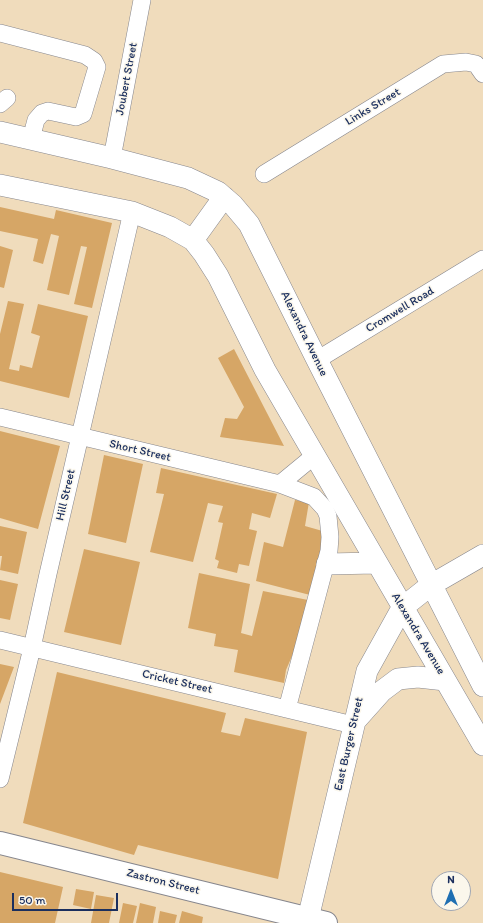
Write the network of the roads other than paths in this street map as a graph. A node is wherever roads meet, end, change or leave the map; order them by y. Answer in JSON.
{"nodes":[{"id":1,"x":142,"y":0,"type":"edge"},
{"id":2,"x":0,"y":34,"type":"edge"},
{"id":3,"x":483,"y":74,"type":"edge"},
{"id":4,"x":0,"y":132,"type":"edge"},
{"id":5,"x":31,"y":139,"type":"junction"},
{"id":6,"x":112,"y":158,"type":"junction"},
{"id":7,"x":264,"y":174,"type":"dead end"},
{"id":8,"x":0,"y":185,"type":"edge"},
{"id":9,"x":224,"y":197,"type":"junction"},
{"id":10,"x":132,"y":212,"type":"junction"},
{"id":11,"x":193,"y":240,"type":"junction"},
{"id":12,"x":483,"y":259,"type":"edge"},
{"id":13,"x":317,"y":360,"type":"junction"},
{"id":14,"x":0,"y":417,"type":"edge"},
{"id":15,"x":80,"y":437,"type":"junction"},
{"id":16,"x":314,"y":456,"type":"junction"},
{"id":17,"x":280,"y":484,"type":"junction"},
{"id":18,"x":483,"y":555,"type":"edge"},
{"id":19,"x":376,"y":563,"type":"junction"},
{"id":20,"x":326,"y":564,"type":"junction"},
{"id":21,"x":431,"y":585,"type":"junction"},
{"id":22,"x":402,"y":608,"type":"junction"},
{"id":23,"x":0,"y":640,"type":"edge"},
{"id":24,"x":32,"y":648,"type":"junction"},
{"id":25,"x":445,"y":680,"type":"junction"},
{"id":26,"x":482,"y":681,"type":"edge"},
{"id":27,"x":287,"y":709,"type":"junction"},
{"id":28,"x":353,"y":725,"type":"junction"},
{"id":29,"x":483,"y":745,"type":"edge"},
{"id":30,"x":0,"y":779,"type":"edge"},
{"id":31,"x":0,"y":843,"type":"edge"},
{"id":32,"x":314,"y":922,"type":"edge"}],
"edges":[{"from":1,"to":6,"type":"street","name":"Joubert Street"},
{"from":2,"to":5,"type":"street"},
{"from":3,"to":7,"type":"street","name":"Links Street"},
{"from":4,"to":5,"type":"main road","name":"Alexandra Avenue"},
{"from":5,"to":6,"type":"main road","name":"Alexandra Avenue"},
{"from":6,"to":9,"type":"main road","name":"Alexandra Avenue"},
{"from":8,"to":10,"type":"main road","name":"Alexandra Avenue"},
{"from":9,"to":11,"type":"main road"},
{"from":9,"to":13,"type":"main road","name":"Alexandra Avenue"},
{"from":10,"to":11,"type":"main road","name":"Alexandra Avenue"},
{"from":10,"to":15,"type":"street","name":"Hill Street"},
{"from":11,"to":16,"type":"main road","name":"Alexandra Avenue"},
{"from":12,"to":13,"type":"street","name":"Cromwell Road"},
{"from":13,"to":21,"type":"main road","name":"Alexandra Avenue"},
{"from":14,"to":15,"type":"street","name":"Short Street"},
{"from":15,"to":17,"type":"street","name":"Short Street"},
{"from":15,"to":24,"type":"street","name":"Hill Street"},
{"from":16,"to":17,"type":"street"},
{"from":16,"to":19,"type":"main road","name":"Alexandra Avenue"},
{"from":17,"to":20,"type":"street","name":"Short Street"},
{"from":18,"to":21,"type":"main road","name":"East Burger Street"},
{"from":19,"to":20,"type":"main road"},
{"from":19,"to":22,"type":"main road","name":"Alexandra Avenue"},
{"from":20,"to":27,"type":"street"},
{"from":21,"to":22,"type":"main road","name":"East Burger Street"},
{"from":21,"to":26,"type":"main road","name":"Alexandra Avenue"},
{"from":22,"to":25,"type":"main road","name":"Alexandra Avenue"},
{"from":22,"to":28,"type":"main road","name":"East Burger Street"},
{"from":23,"to":24,"type":"street","name":"Cricket Street"},
{"from":24,"to":27,"type":"street","name":"Cricket Street"},
{"from":24,"to":30,"type":"street","name":"Hill Street"},
{"from":25,"to":28,"type":"main road"},
{"from":25,"to":29,"type":"main road","name":"Alexandra Avenue"},
{"from":27,"to":28,"type":"street","name":"Cricket Street"},
{"from":28,"to":32,"type":"main road","name":"East Burger Street"},
{"from":31,"to":32,"type":"highway","name":"Zastron Street"}]}
